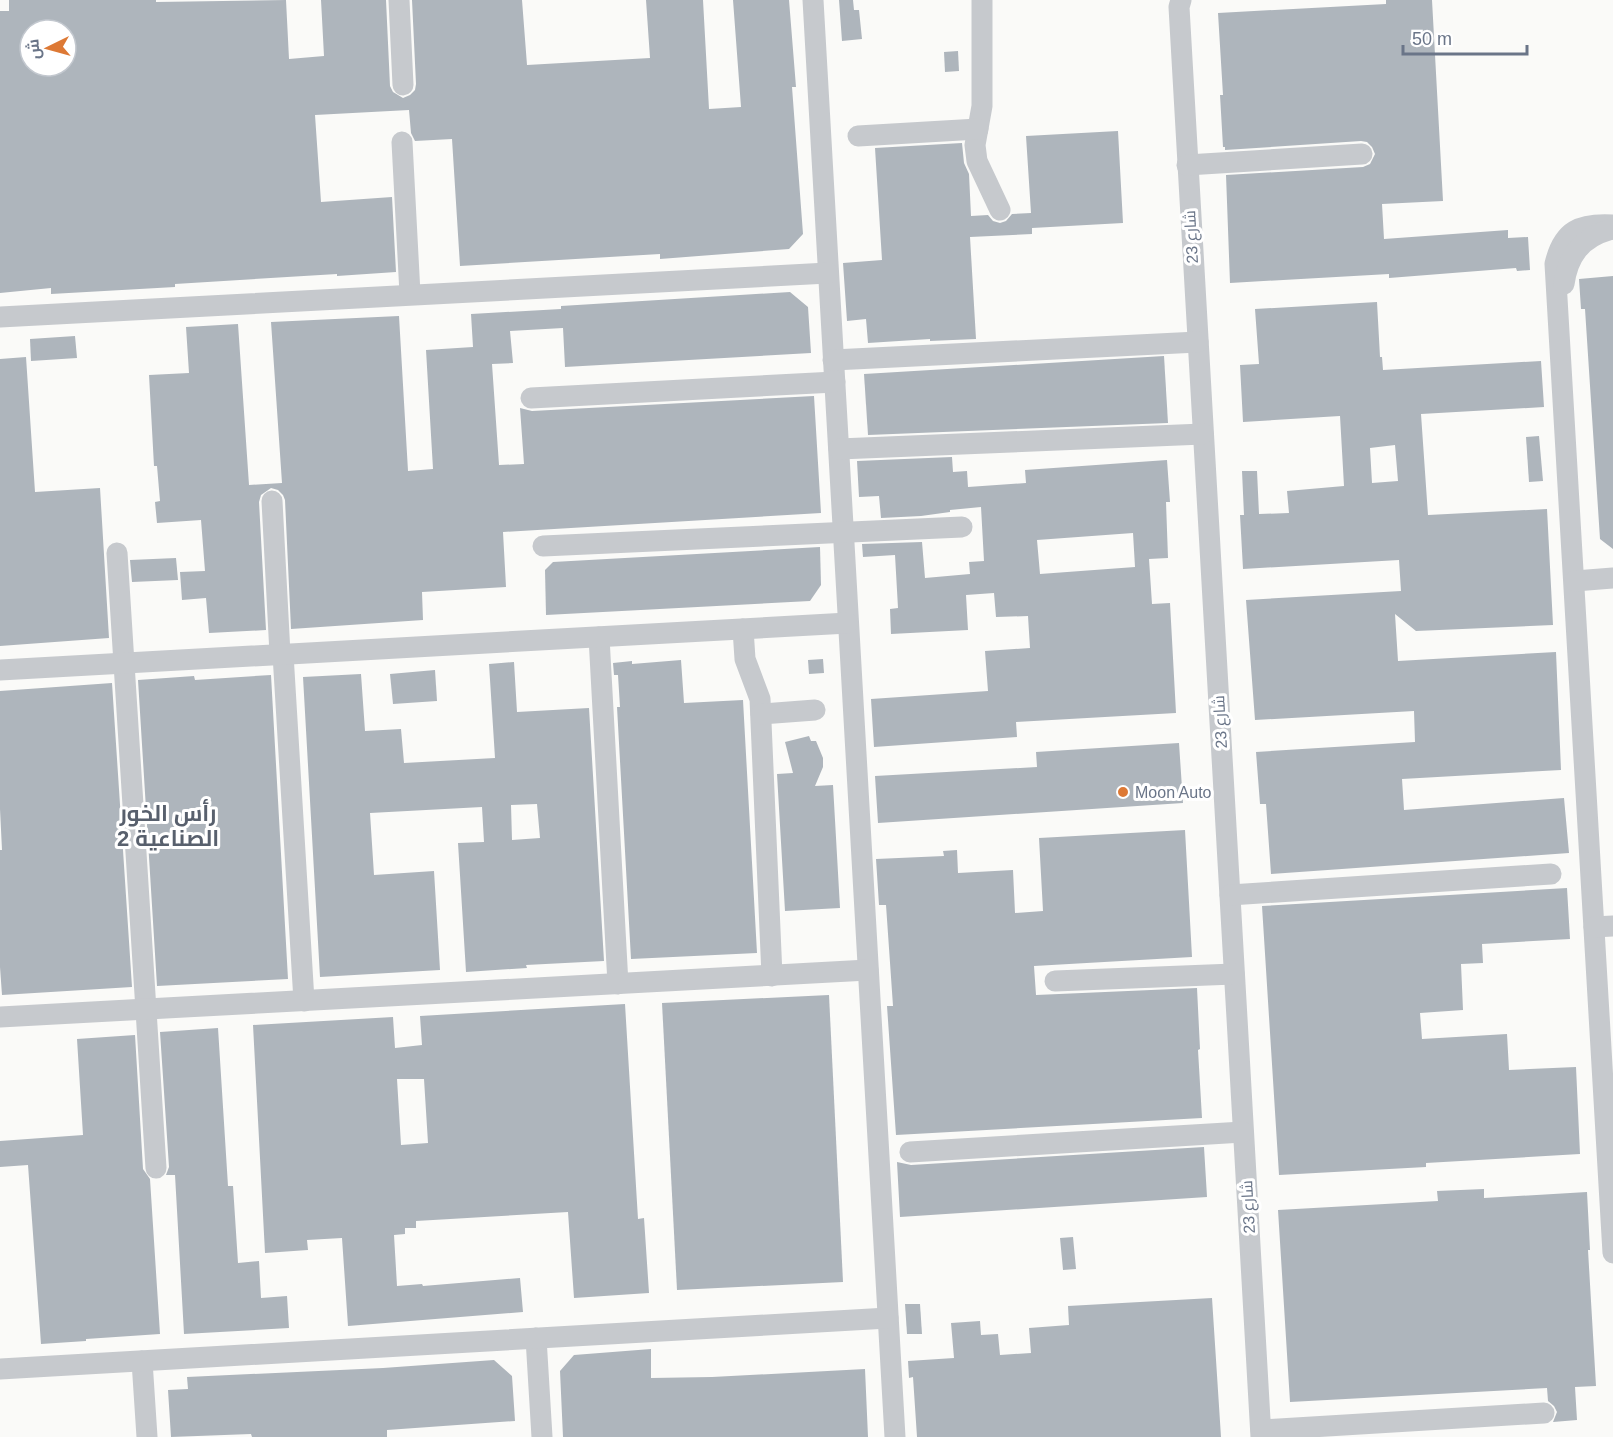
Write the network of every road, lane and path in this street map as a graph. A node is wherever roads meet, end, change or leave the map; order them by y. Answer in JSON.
{"nodes":[{"id":1,"x":399,"y":0,"type":"edge"},
{"id":2,"x":813,"y":0,"type":"edge"},
{"id":3,"x":982,"y":0,"type":"edge"},
{"id":4,"x":1178,"y":2,"type":"edge"},
{"id":5,"x":403,"y":85,"type":"dead end"},
{"id":6,"x":978,"y":129,"type":"junction"},
{"id":7,"x":858,"y":136,"type":"dead end"},
{"id":8,"x":402,"y":142,"type":"dead end"},
{"id":9,"x":1362,"y":154,"type":"dead end"},
{"id":10,"x":1187,"y":165,"type":"junction"},
{"id":11,"x":1000,"y":210,"type":"dead end"},
{"id":12,"x":1613,"y":227,"type":"edge"},
{"id":13,"x":828,"y":273,"type":"junction"},
{"id":14,"x":410,"y":294,"type":"junction"},
{"id":15,"x":0,"y":317,"type":"edge"},
{"id":16,"x":1198,"y":342,"type":"junction"},
{"id":17,"x":833,"y":360,"type":"junction"},
{"id":18,"x":835,"y":382,"type":"junction"},
{"id":19,"x":531,"y":398,"type":"dead end"},
{"id":20,"x":1203,"y":434,"type":"junction"},
{"id":21,"x":839,"y":449,"type":"junction"},
{"id":22,"x":272,"y":501,"type":"dead end"},
{"id":23,"x":962,"y":527,"type":"dead end"},
{"id":24,"x":843,"y":532,"type":"junction"},
{"id":25,"x":543,"y":546,"type":"dead end"},
{"id":26,"x":117,"y":553,"type":"dead end"},
{"id":27,"x":1613,"y":578,"type":"edge"},
{"id":28,"x":1575,"y":580,"type":"junction"},
{"id":29,"x":848,"y":623,"type":"junction"},
{"id":30,"x":743,"y":629,"type":"junction"},
{"id":31,"x":598,"y":637,"type":"junction"},
{"id":32,"x":282,"y":654,"type":"junction"},
{"id":33,"x":124,"y":663,"type":"junction"},
{"id":34,"x":0,"y":669,"type":"edge"},
{"id":35,"x":815,"y":710,"type":"dead end"},
{"id":36,"x":761,"y":714,"type":"junction"},
{"id":37,"x":1551,"y":874,"type":"dead end"},
{"id":38,"x":1230,"y":895,"type":"junction"},
{"id":39,"x":1604,"y":926,"type":"edge"},
{"id":40,"x":868,"y":970,"type":"junction"},
{"id":41,"x":1234,"y":974,"type":"junction"},
{"id":42,"x":772,"y":976,"type":"junction"},
{"id":43,"x":1055,"y":981,"type":"dead end"},
{"id":44,"x":618,"y":984,"type":"junction"},
{"id":45,"x":304,"y":1001,"type":"junction"},
{"id":46,"x":146,"y":1009,"type":"junction"},
{"id":47,"x":0,"y":1017,"type":"edge"},
{"id":48,"x":1244,"y":1132,"type":"junction"},
{"id":49,"x":910,"y":1152,"type":"dead end"},
{"id":50,"x":156,"y":1168,"type":"dead end"},
{"id":51,"x":1611,"y":1179,"type":"edge"},
{"id":52,"x":1613,"y":1253,"type":"edge"},
{"id":53,"x":888,"y":1318,"type":"junction"},
{"id":54,"x":536,"y":1338,"type":"junction"},
{"id":55,"x":142,"y":1361,"type":"junction"},
{"id":56,"x":0,"y":1369,"type":"edge"},
{"id":57,"x":1544,"y":1413,"type":"dead end"},
{"id":58,"x":1261,"y":1433,"type":"edge"},
{"id":59,"x":147,"y":1437,"type":"edge"},
{"id":60,"x":542,"y":1437,"type":"edge"},
{"id":61,"x":895,"y":1437,"type":"edge"}],
"edges":[{"from":1,"to":5,"type":"street"},
{"from":2,"to":13,"type":"street"},
{"from":3,"to":6,"type":"street"},
{"from":4,"to":10,"type":"street","name":"شارع 23"},
{"from":6,"to":7,"type":"street"},
{"from":6,"to":11,"type":"street"},
{"from":8,"to":14,"type":"street"},
{"from":9,"to":10,"type":"street"},
{"from":10,"to":16,"type":"street","name":"شارع 23"},
{"from":12,"to":28,"type":"street"},
{"from":13,"to":14,"type":"street"},
{"from":13,"to":17,"type":"street"},
{"from":14,"to":15,"type":"street"},
{"from":16,"to":17,"type":"street"},
{"from":16,"to":20,"type":"street","name":"شارع 23"},
{"from":17,"to":18,"type":"street"},
{"from":18,"to":19,"type":"street"},
{"from":18,"to":21,"type":"street"},
{"from":20,"to":21,"type":"street"},
{"from":20,"to":38,"type":"street","name":"شارع 23"},
{"from":21,"to":24,"type":"street"},
{"from":22,"to":32,"type":"street"},
{"from":23,"to":24,"type":"street"},
{"from":24,"to":25,"type":"street"},
{"from":24,"to":29,"type":"street"},
{"from":26,"to":33,"type":"street"},
{"from":27,"to":28,"type":"street"},
{"from":28,"to":39,"type":"street"},
{"from":29,"to":30,"type":"street"},
{"from":29,"to":40,"type":"street"},
{"from":30,"to":31,"type":"street"},
{"from":30,"to":36,"type":"street"},
{"from":31,"to":32,"type":"street"},
{"from":31,"to":44,"type":"street"},
{"from":32,"to":33,"type":"street"},
{"from":32,"to":45,"type":"street"},
{"from":33,"to":34,"type":"street"},
{"from":33,"to":46,"type":"street"},
{"from":35,"to":36,"type":"street"},
{"from":36,"to":42,"type":"street"},
{"from":37,"to":38,"type":"street"},
{"from":38,"to":41,"type":"street","name":"شارع 23"},
{"from":39,"to":51,"type":"street"},
{"from":40,"to":42,"type":"street"},
{"from":40,"to":53,"type":"street"},
{"from":41,"to":43,"type":"street"},
{"from":41,"to":48,"type":"street","name":"شارع 23"},
{"from":42,"to":44,"type":"street"},
{"from":44,"to":45,"type":"street"},
{"from":45,"to":46,"type":"street"},
{"from":46,"to":47,"type":"street"},
{"from":46,"to":50,"type":"street"},
{"from":48,"to":49,"type":"street"},
{"from":48,"to":58,"type":"street","name":"شارع 23"},
{"from":51,"to":52,"type":"street"},
{"from":53,"to":54,"type":"street"},
{"from":53,"to":61,"type":"street"},
{"from":54,"to":55,"type":"street"},
{"from":54,"to":60,"type":"street"},
{"from":55,"to":56,"type":"street"},
{"from":55,"to":59,"type":"street"},
{"from":57,"to":58,"type":"street"}]}
